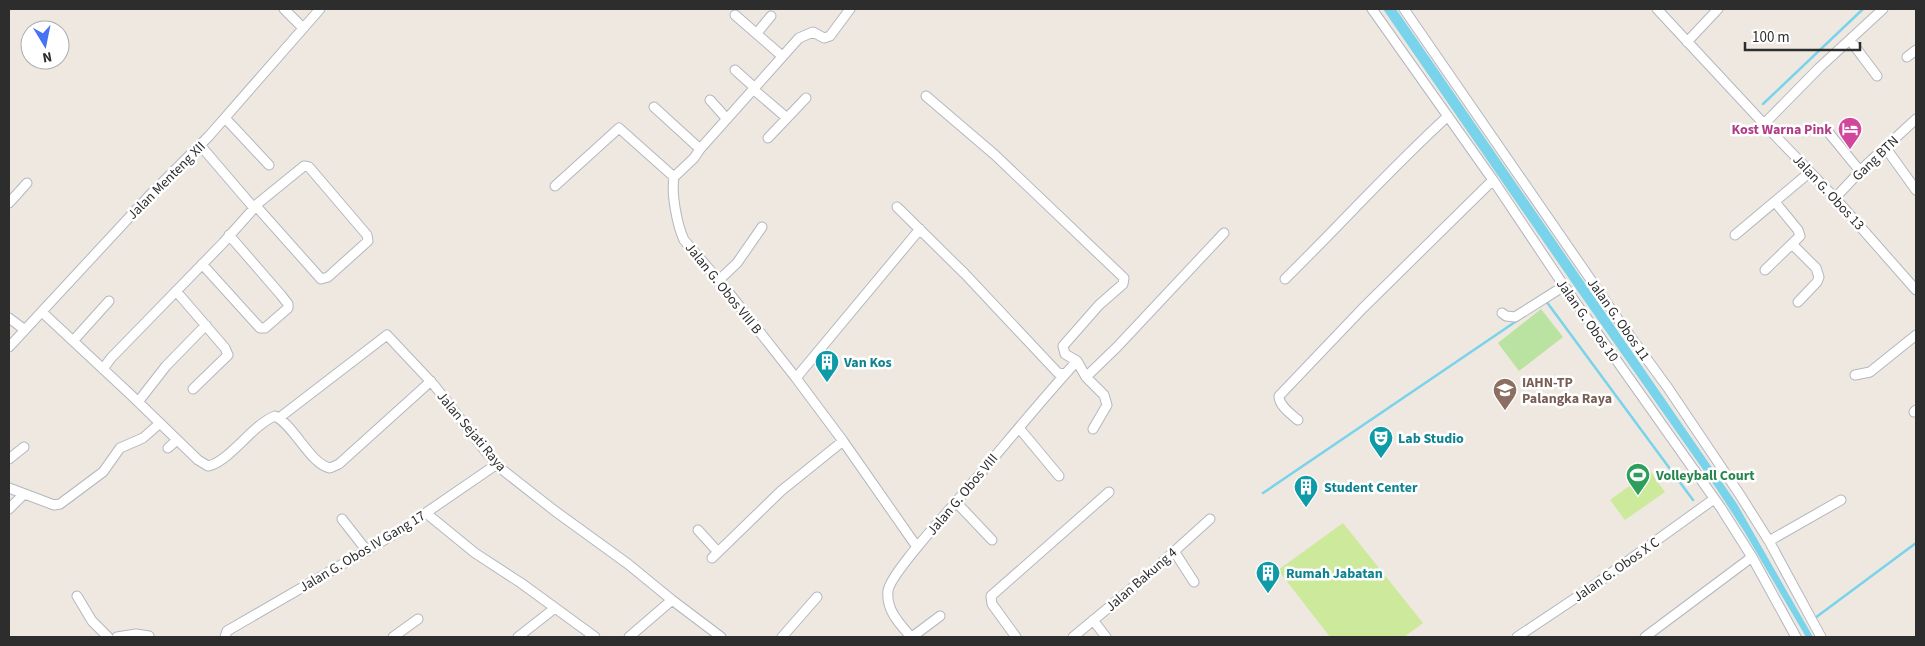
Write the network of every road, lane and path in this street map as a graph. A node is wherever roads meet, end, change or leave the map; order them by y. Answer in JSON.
{"nodes":[{"id":1,"x":284,"y":9,"type":"edge"},
{"id":2,"x":320,"y":9,"type":"edge"},
{"id":3,"x":850,"y":9,"type":"edge"},
{"id":4,"x":1372,"y":9,"type":"edge"},
{"id":5,"x":1404,"y":9,"type":"edge"},
{"id":6,"x":1657,"y":9,"type":"edge"},
{"id":7,"x":1718,"y":9,"type":"edge"},
{"id":8,"x":1883,"y":9,"type":"edge"},
{"id":9,"x":734,"y":15,"type":"dead end"},
{"id":10,"x":770,"y":16,"type":"dead end"},
{"id":11,"x":303,"y":28,"type":"junction"},
{"id":12,"x":757,"y":33,"type":"junction"},
{"id":13,"x":1850,"y":40,"type":"junction"},
{"id":14,"x":1687,"y":42,"type":"junction"},
{"id":15,"x":1916,"y":50,"type":"edge"},
{"id":16,"x":782,"y":56,"type":"junction"},
{"id":17,"x":1907,"y":57,"type":"dead end"},
{"id":18,"x":735,"y":70,"type":"dead end"},
{"id":19,"x":1877,"y":76,"type":"dead end"},
{"id":20,"x":754,"y":88,"type":"junction"},
{"id":21,"x":926,"y":96,"type":"dead end"},
{"id":22,"x":806,"y":98,"type":"dead end"},
{"id":23,"x":710,"y":100,"type":"dead end"},
{"id":24,"x":654,"y":107,"type":"dead end"},
{"id":25,"x":1448,"y":116,"type":"junction"},
{"id":26,"x":225,"y":118,"type":"junction"},
{"id":27,"x":787,"y":118,"type":"junction"},
{"id":28,"x":727,"y":119,"type":"junction"},
{"id":29,"x":1916,"y":119,"type":"edge"},
{"id":30,"x":1764,"y":124,"type":"junction"},
{"id":31,"x":1829,"y":133,"type":"dead end"},
{"id":32,"x":768,"y":138,"type":"dead end"},
{"id":33,"x":200,"y":145,"type":"junction"},
{"id":34,"x":1885,"y":147,"type":"junction"},
{"id":35,"x":700,"y":149,"type":"junction"},
{"id":36,"x":269,"y":165,"type":"dead end"},
{"id":37,"x":1860,"y":171,"type":"junction"},
{"id":38,"x":1810,"y":172,"type":"junction"},
{"id":39,"x":674,"y":177,"type":"junction"},
{"id":40,"x":1493,"y":180,"type":"junction"},
{"id":41,"x":27,"y":183,"type":"dead end"},
{"id":42,"x":555,"y":186,"type":"dead end"},
{"id":43,"x":1916,"y":190,"type":"edge"},
{"id":44,"x":1835,"y":198,"type":"junction"},
{"id":45,"x":1775,"y":202,"type":"junction"},
{"id":46,"x":9,"y":203,"type":"edge"},
{"id":47,"x":255,"y":207,"type":"junction"},
{"id":48,"x":897,"y":207,"type":"dead end"},
{"id":49,"x":762,"y":227,"type":"dead end"},
{"id":50,"x":920,"y":229,"type":"junction"},
{"id":51,"x":1224,"y":233,"type":"dead end"},
{"id":52,"x":1735,"y":235,"type":"dead end"},
{"id":53,"x":229,"y":236,"type":"junction"},
{"id":54,"x":1793,"y":245,"type":"junction"},
{"id":55,"x":202,"y":264,"type":"junction"},
{"id":56,"x":1765,"y":270,"type":"dead end"},
{"id":57,"x":1285,"y":279,"type":"dead end"},
{"id":58,"x":719,"y":280,"type":"junction"},
{"id":59,"x":1564,"y":286,"type":"junction"},
{"id":60,"x":1916,"y":289,"type":"edge"},
{"id":61,"x":176,"y":291,"type":"junction"},
{"id":62,"x":109,"y":301,"type":"dead end"},
{"id":63,"x":1798,"y":302,"type":"dead end"},
{"id":64,"x":42,"y":312,"type":"junction"},
{"id":65,"x":1502,"y":313,"type":"dead end"},
{"id":66,"x":9,"y":318,"type":"edge"},
{"id":67,"x":206,"y":326,"type":"junction"},
{"id":68,"x":25,"y":330,"type":"junction"},
{"id":69,"x":1916,"y":335,"type":"edge"},
{"id":70,"x":73,"y":342,"type":"junction"},
{"id":71,"x":9,"y":347,"type":"edge"},
{"id":72,"x":1077,"y":361,"type":"junction"},
{"id":73,"x":103,"y":369,"type":"junction"},
{"id":74,"x":1065,"y":374,"type":"junction"},
{"id":75,"x":1855,"y":375,"type":"dead end"},
{"id":76,"x":1086,"y":377,"type":"junction"},
{"id":77,"x":796,"y":378,"type":"junction"},
{"id":78,"x":430,"y":381,"type":"junction"},
{"id":79,"x":193,"y":389,"type":"dead end"},
{"id":80,"x":138,"y":402,"type":"junction"},
{"id":81,"x":279,"y":418,"type":"junction"},
{"id":82,"x":1298,"y":420,"type":"dead end"},
{"id":83,"x":160,"y":423,"type":"junction"},
{"id":84,"x":1019,"y":428,"type":"junction"},
{"id":85,"x":1093,"y":429,"type":"dead end"},
{"id":86,"x":177,"y":440,"type":"junction"},
{"id":87,"x":843,"y":441,"type":"junction"},
{"id":88,"x":24,"y":447,"type":"dead end"},
{"id":89,"x":168,"y":448,"type":"dead end"},
{"id":90,"x":9,"y":459,"type":"edge"},
{"id":91,"x":497,"y":464,"type":"junction"},
{"id":92,"x":1059,"y":476,"type":"dead end"},
{"id":93,"x":9,"y":488,"type":"edge"},
{"id":94,"x":1109,"y":492,"type":"dead end"},
{"id":95,"x":24,"y":494,"type":"junction"},
{"id":96,"x":1714,"y":499,"type":"junction"},
{"id":97,"x":1841,"y":500,"type":"dead end"},
{"id":98,"x":956,"y":502,"type":"junction"},
{"id":99,"x":9,"y":509,"type":"edge"},
{"id":100,"x":426,"y":514,"type":"junction"},
{"id":101,"x":342,"y":519,"type":"dead end"},
{"id":102,"x":1210,"y":519,"type":"dead end"},
{"id":103,"x":698,"y":530,"type":"dead end"},
{"id":104,"x":992,"y":540,"type":"dead end"},
{"id":105,"x":1769,"y":541,"type":"junction"},
{"id":106,"x":917,"y":547,"type":"junction"},
{"id":107,"x":367,"y":551,"type":"junction"},
{"id":108,"x":1174,"y":551,"type":"junction"},
{"id":109,"x":1752,"y":558,"type":"junction"},
{"id":110,"x":1194,"y":582,"type":"dead end"},
{"id":111,"x":78,"y":596,"type":"dead end"},
{"id":112,"x":817,"y":597,"type":"dead end"},
{"id":113,"x":672,"y":600,"type":"junction"},
{"id":114,"x":555,"y":608,"type":"junction"},
{"id":115,"x":940,"y":616,"type":"dead end"},
{"id":116,"x":418,"y":619,"type":"dead end"},
{"id":117,"x":1093,"y":620,"type":"junction"},
{"id":118,"x":709,"y":634,"type":"edge"},
{"id":119,"x":225,"y":635,"type":"edge"},
{"id":120,"x":149,"y":636,"type":"edge"},
{"id":121,"x":108,"y":637,"type":"edge"},
{"id":122,"x":116,"y":637,"type":"edge"},
{"id":123,"x":393,"y":637,"type":"edge"},
{"id":124,"x":518,"y":637,"type":"edge"},
{"id":125,"x":595,"y":637,"type":"edge"},
{"id":126,"x":628,"y":637,"type":"edge"},
{"id":127,"x":722,"y":637,"type":"edge"},
{"id":128,"x":782,"y":637,"type":"edge"},
{"id":129,"x":911,"y":637,"type":"edge"},
{"id":130,"x":1016,"y":637,"type":"edge"},
{"id":131,"x":1072,"y":637,"type":"edge"},
{"id":132,"x":1106,"y":637,"type":"edge"},
{"id":133,"x":1517,"y":637,"type":"edge"},
{"id":134,"x":1645,"y":637,"type":"edge"},
{"id":135,"x":1796,"y":637,"type":"edge"},
{"id":136,"x":1821,"y":637,"type":"edge"}],
"edges":[{"from":1,"to":11,"type":"street"},
{"from":2,"to":11,"type":"street","name":"Jalan Menteng XII"},
{"from":3,"to":16,"type":"street"},
{"from":4,"to":25,"type":"street","name":"Jalan G. Obos 10"},
{"from":5,"to":105,"type":"street","name":"Jalan G. Obos 11"},
{"from":6,"to":14,"type":"street","name":"Jalan G. Obos 13"},
{"from":7,"to":14,"type":"street"},
{"from":8,"to":13,"type":"street"},
{"from":9,"to":12,"type":"street"},
{"from":10,"to":12,"type":"street"},
{"from":11,"to":26,"type":"street","name":"Jalan Menteng XII"},
{"from":12,"to":16,"type":"street"},
{"from":13,"to":19,"type":"street"},
{"from":13,"to":30,"type":"street"},
{"from":14,"to":30,"type":"street","name":"Jalan G. Obos 13"},
{"from":15,"to":17,"type":"street"},
{"from":16,"to":20,"type":"street"},
{"from":18,"to":20,"type":"street"},
{"from":20,"to":27,"type":"street"},
{"from":20,"to":28,"type":"street"},
{"from":21,"to":72,"type":"street"},
{"from":22,"to":27,"type":"street"},
{"from":23,"to":28,"type":"street"},
{"from":24,"to":35,"type":"street"},
{"from":25,"to":40,"type":"street","name":"Jalan G. Obos 10"},
{"from":25,"to":57,"type":"street"},
{"from":26,"to":33,"type":"street","name":"Jalan Menteng XII"},
{"from":26,"to":36,"type":"street"},
{"from":27,"to":32,"type":"street"},
{"from":28,"to":35,"type":"street"},
{"from":29,"to":34,"type":"street","name":"Gang BTN"},
{"from":30,"to":38,"type":"street","name":"Jalan G. Obos 13"},
{"from":31,"to":37,"type":"street"},
{"from":33,"to":47,"type":"street"},
{"from":33,"to":64,"type":"street","name":"Jalan Menteng XII"},
{"from":34,"to":37,"type":"street","name":"Gang BTN"},
{"from":34,"to":43,"type":"street"},
{"from":35,"to":39,"type":"street"},
{"from":37,"to":44,"type":"street","name":"Gang BTN"},
{"from":38,"to":44,"type":"street","name":"Jalan G. Obos 13"},
{"from":38,"to":45,"type":"street"},
{"from":39,"to":42,"type":"street"},
{"from":39,"to":58,"type":"street","name":"Jalan G. Obos VIII B"},
{"from":40,"to":59,"type":"street","name":"Jalan G. Obos 10"},
{"from":40,"to":82,"type":"street"},
{"from":41,"to":46,"type":"street"},
{"from":44,"to":60,"type":"street","name":"Jalan G. Obos 13"},
{"from":45,"to":52,"type":"street"},
{"from":45,"to":54,"type":"street"},
{"from":47,"to":47,"type":"street"},
{"from":47,"to":53,"type":"street"},
{"from":48,"to":50,"type":"street"},
{"from":49,"to":58,"type":"street"},
{"from":50,"to":74,"type":"street"},
{"from":50,"to":77,"type":"street"},
{"from":51,"to":76,"type":"street"},
{"from":53,"to":55,"type":"street"},
{"from":53,"to":55,"type":"street"},
{"from":54,"to":56,"type":"street"},
{"from":54,"to":63,"type":"street"},
{"from":55,"to":61,"type":"street"},
{"from":58,"to":77,"type":"street","name":"Jalan G. Obos VIII B"},
{"from":59,"to":65,"type":"street"},
{"from":59,"to":96,"type":"street","name":"Jalan G. Obos 10"},
{"from":61,"to":67,"type":"street"},
{"from":61,"to":73,"type":"street"},
{"from":62,"to":70,"type":"street"},
{"from":64,"to":68,"type":"street","name":"Jalan Menteng XII"},
{"from":64,"to":70,"type":"street"},
{"from":66,"to":68,"type":"street"},
{"from":67,"to":79,"type":"street"},
{"from":67,"to":80,"type":"street"},
{"from":68,"to":71,"type":"street","name":"Jalan Menteng XII"},
{"from":69,"to":75,"type":"street"},
{"from":70,"to":73,"type":"street"},
{"from":72,"to":74,"type":"street","name":"Jalan G. Obos VIII"},
{"from":72,"to":76,"type":"street"},
{"from":73,"to":80,"type":"street"},
{"from":74,"to":84,"type":"street","name":"Jalan G. Obos VIII"},
{"from":76,"to":85,"type":"street"},
{"from":77,"to":87,"type":"street","name":"Jalan G. Obos VIII B"},
{"from":78,"to":81,"type":"street","name":"Jalan Sejati Raya"},
{"from":78,"to":81,"type":"street"},
{"from":78,"to":91,"type":"street","name":"Jalan Sejati Raya"},
{"from":80,"to":83,"type":"street"},
{"from":81,"to":86,"type":"street"},
{"from":83,"to":86,"type":"street"},
{"from":83,"to":95,"type":"street"},
{"from":84,"to":92,"type":"street"},
{"from":84,"to":98,"type":"street","name":"Jalan G. Obos VIII"},
{"from":86,"to":89,"type":"street"},
{"from":87,"to":103,"type":"street"},
{"from":87,"to":106,"type":"street","name":"Jalan G. Obos VIII B"},
{"from":88,"to":90,"type":"street"},
{"from":91,"to":100,"type":"street","name":"Jalan G. Obos IV Gang 17"},
{"from":91,"to":113,"type":"street","name":"Jalan Sejati Raya"},
{"from":93,"to":95,"type":"street"},
{"from":94,"to":130,"type":"street"},
{"from":95,"to":99,"type":"street"},
{"from":96,"to":109,"type":"street","name":"Jalan G. Obos 10"},
{"from":96,"to":133,"type":"street","name":"Jalan G. Obos X C"},
{"from":97,"to":105,"type":"street"},
{"from":98,"to":104,"type":"street"},
{"from":98,"to":106,"type":"street","name":"Jalan G. Obos VIII"},
{"from":100,"to":107,"type":"street","name":"Jalan G. Obos IV Gang 17"},
{"from":100,"to":114,"type":"street"},
{"from":101,"to":107,"type":"street"},
{"from":102,"to":108,"type":"street","name":"Jalan Bakung 4"},
{"from":105,"to":136,"type":"street","name":"Jalan G. Obos 11"},
{"from":106,"to":129,"type":"street","name":"Jalan G. Obos VIII"},
{"from":107,"to":119,"type":"street","name":"Jalan G. Obos IV Gang 17"},
{"from":108,"to":110,"type":"street"},
{"from":108,"to":117,"type":"street","name":"Jalan Bakung 4"},
{"from":109,"to":134,"type":"street"},
{"from":109,"to":135,"type":"street","name":"Jalan G. Obos 10"},
{"from":111,"to":121,"type":"street"},
{"from":112,"to":128,"type":"street"},
{"from":113,"to":118,"type":"street","name":"Jalan Sejati Raya"},
{"from":113,"to":126,"type":"street"},
{"from":114,"to":124,"type":"street"},
{"from":114,"to":125,"type":"street"},
{"from":115,"to":129,"type":"street"},
{"from":116,"to":123,"type":"street"},
{"from":117,"to":131,"type":"street","name":"Jalan Bakung 4"},
{"from":117,"to":132,"type":"street"},
{"from":118,"to":127,"type":"street","name":"Jalan Sejati Raya"},
{"from":120,"to":122,"type":"street"}]}
